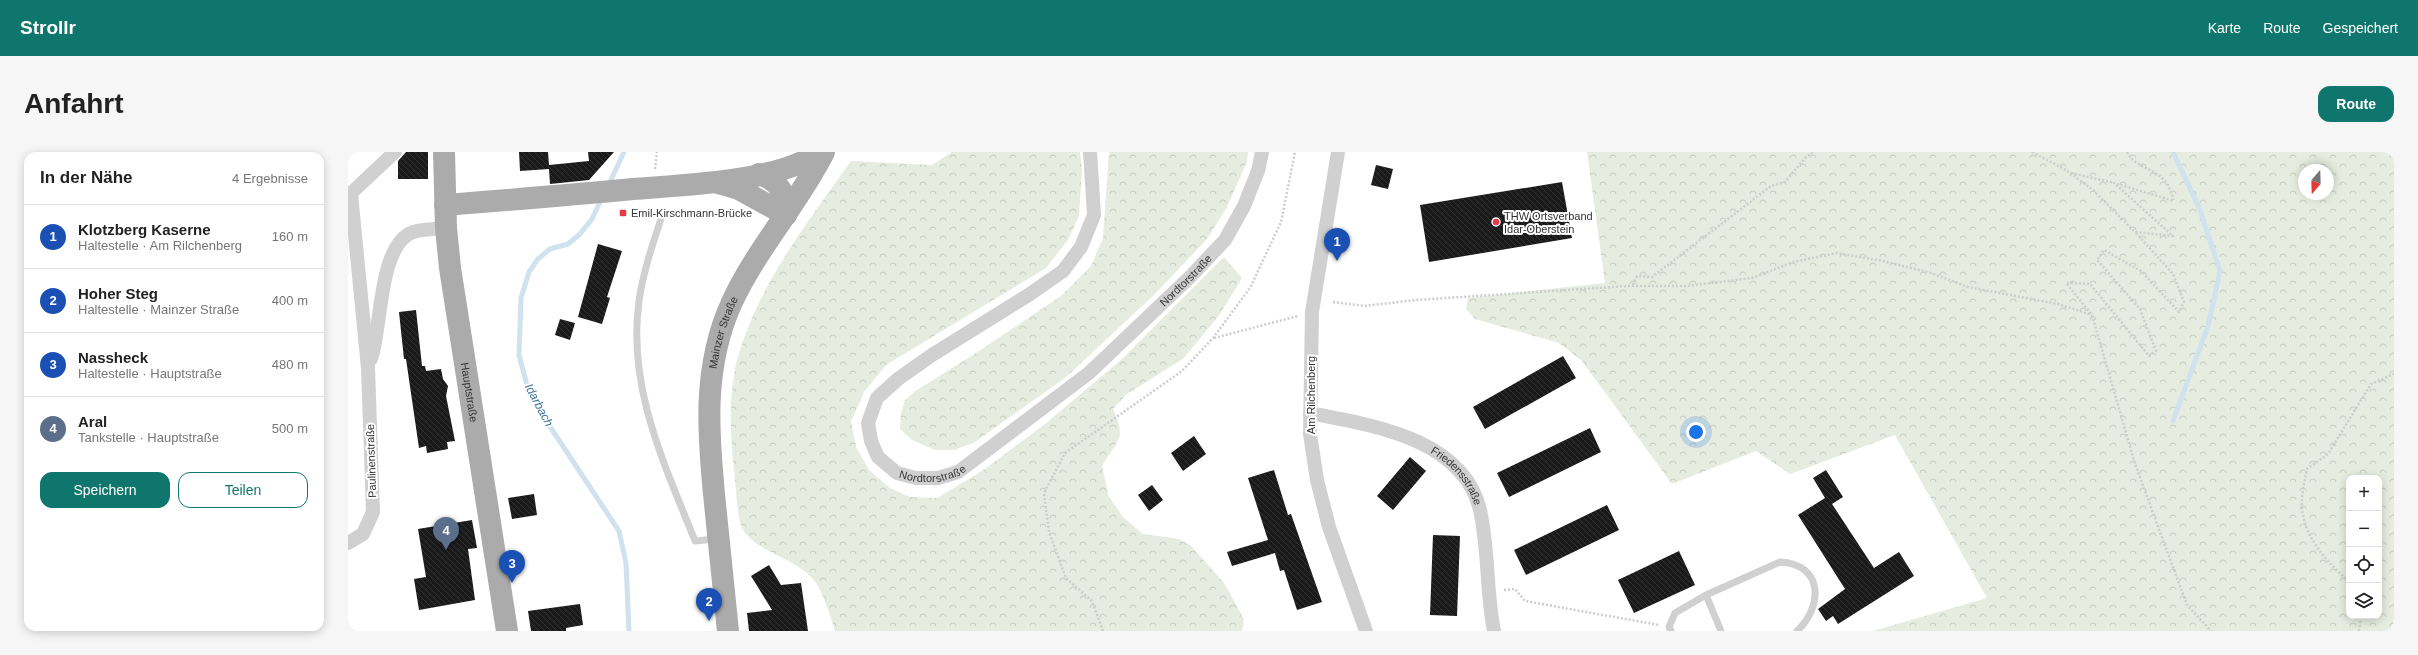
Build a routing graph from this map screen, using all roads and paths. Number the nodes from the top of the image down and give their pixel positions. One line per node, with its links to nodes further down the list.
1 (395, 152): 16 (street)
2 (444, 152): 17 (main road, Hauptstraße)
3 (819, 152): 13 (main road)
4 (824, 152): 18 (main road, Mainzer Straße)
5 (1090, 152): 6 (street, Nordtorstraße)
6 (1262, 152)
7 (1295, 152): 26 (path)
8 (1338, 152): 24 (street, Am Rilchenberg)
9 (1814, 152): 22 (path)
10 (2032, 152): 12 (path)
11 (2127, 152): 15 (path)
12 (2070, 173): 15 (path); 21 (path)
13 (759, 174): 14 (main road); 18 (main road)
14 (705, 182): 17 (main road); 18 (main road)
15 (2114, 184): 21 (path)
16 (350, 195): 27 (street, Paulinenstraße)
17 (445, 205): 20 (main road, Hauptstraße)
18 (786, 215): 30 (main road, Mainzer Straße)
19 (661, 219): 30 (lane)
20 (446, 228): 27 (street, Paulinenstraße); 37 (main road, Hauptstraße)
21 (2135, 232): 25 (path)
22 (1632, 286): 23 (path); 25 (path)
23 (1333, 302)
24 (1312, 312): 26 (path); 29 (street, Am Rilchenberg)
25 (2092, 315): 44 (path)
26 (1213, 338): 39 (path)
27 (368, 368): 31 (street, Paulinenstraße)
28 (2394, 374): 32 (path)
29 (1310, 413): 33 (street, Friedensstraße); 40 (street, Am Rilchenberg)
30 (718, 539): 38 (main road, Mainzer Straße)
31 (348, 543)
32 (2346, 578)
33 (1487, 590): 36 (path); 41 (street, Friedensstraße)
34 (1706, 595): 36 (lane); 42 (lane); 43 (lane)
35 (2361, 619): 45 (path)
36 (1670, 629)
37 (507, 631)
38 (728, 631)
39 (1103, 631)
40 (1366, 631)
41 (1494, 631)
42 (1721, 631)
43 (1797, 631)
44 (2211, 631)
45 (2360, 631)

